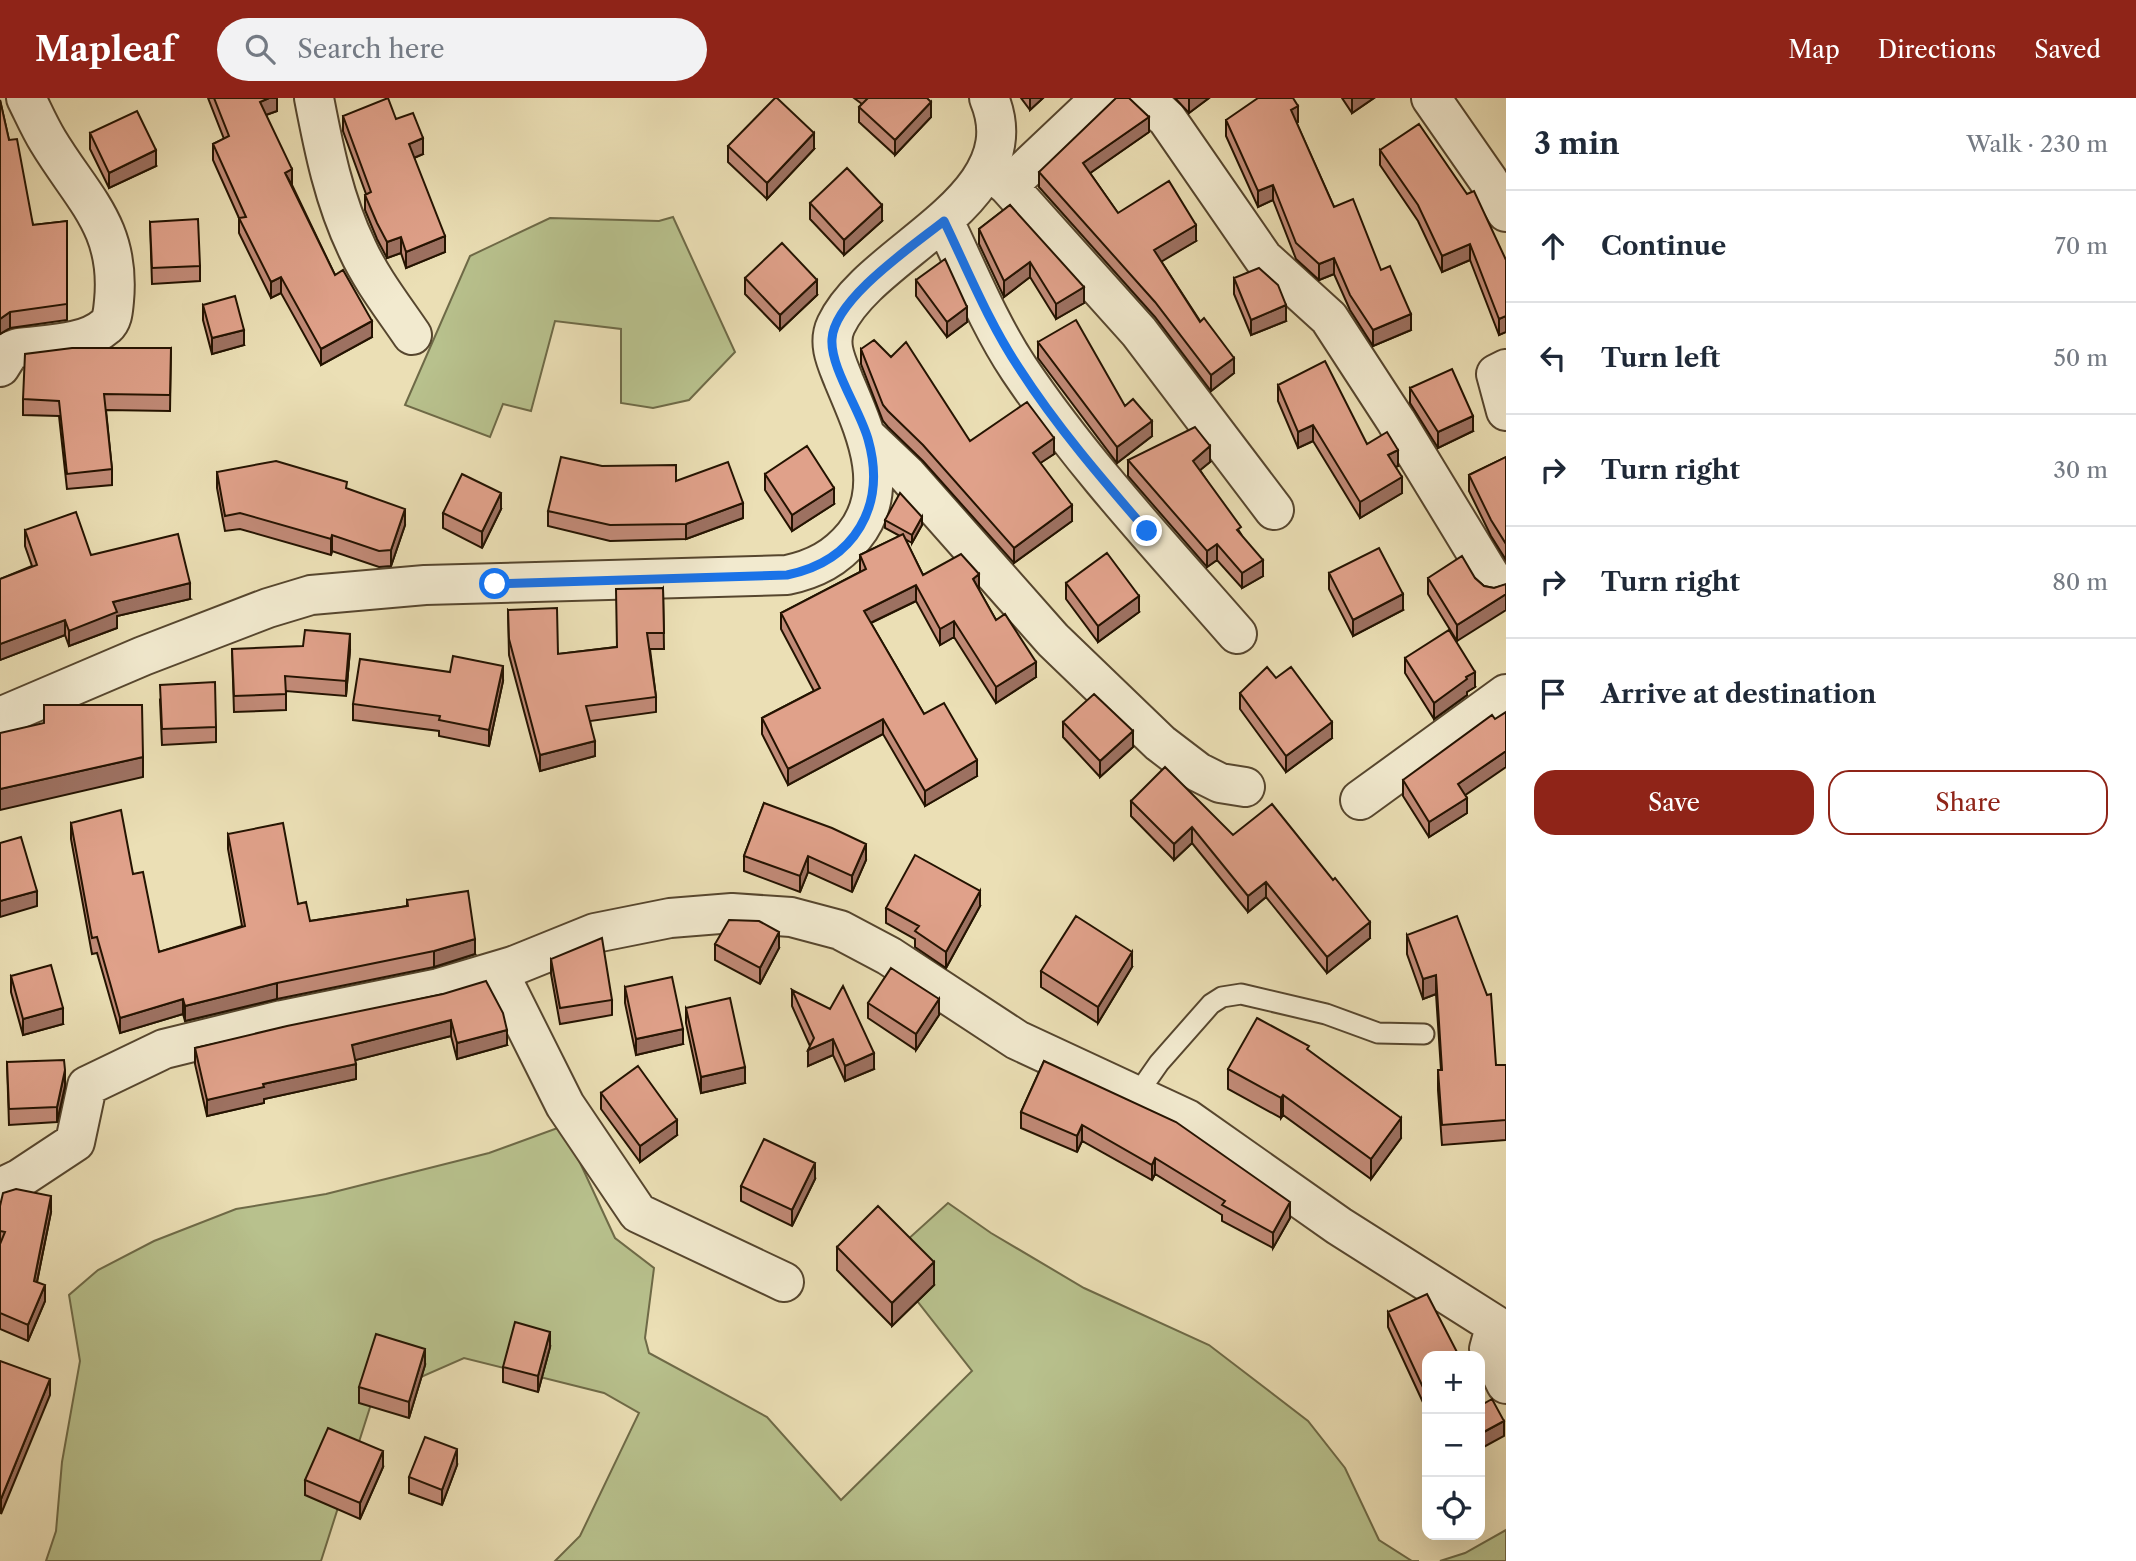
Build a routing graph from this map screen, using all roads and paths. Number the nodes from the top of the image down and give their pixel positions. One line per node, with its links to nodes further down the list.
1 (26, 98): 11 (street)
2 (314, 98): 10 (street)
3 (989, 98): 7 (street)
4 (1101, 98): 7 (street)
5 (1144, 98): 16 (street)
6 (1432, 98): 8 (street)
7 (998, 178): 9 (street); 15 (street)
8 (1506, 212)
9 (944, 221): 14 (street); 17 (street)
10 (412, 335)
11 (0, 367)
12 (1506, 369): 13 (street)
13 (1506, 411)
14 (868, 438): 19 (street); 20 (street)
15 (1273, 510)
16 (1494, 582)
17 (1237, 634)
18 (1506, 694): 21 (street)
19 (0, 717)
20 (1245, 787)
21 (1360, 800)
22 (498, 971): 24 (street); 25 (street); 26 (street)
23 (1424, 1034): 24 (lane)
24 (1136, 1096): 27 (street)
25 (0, 1188)
26 (784, 1282)
27 (1503, 1329): 28 (street)
28 (1506, 1384)

